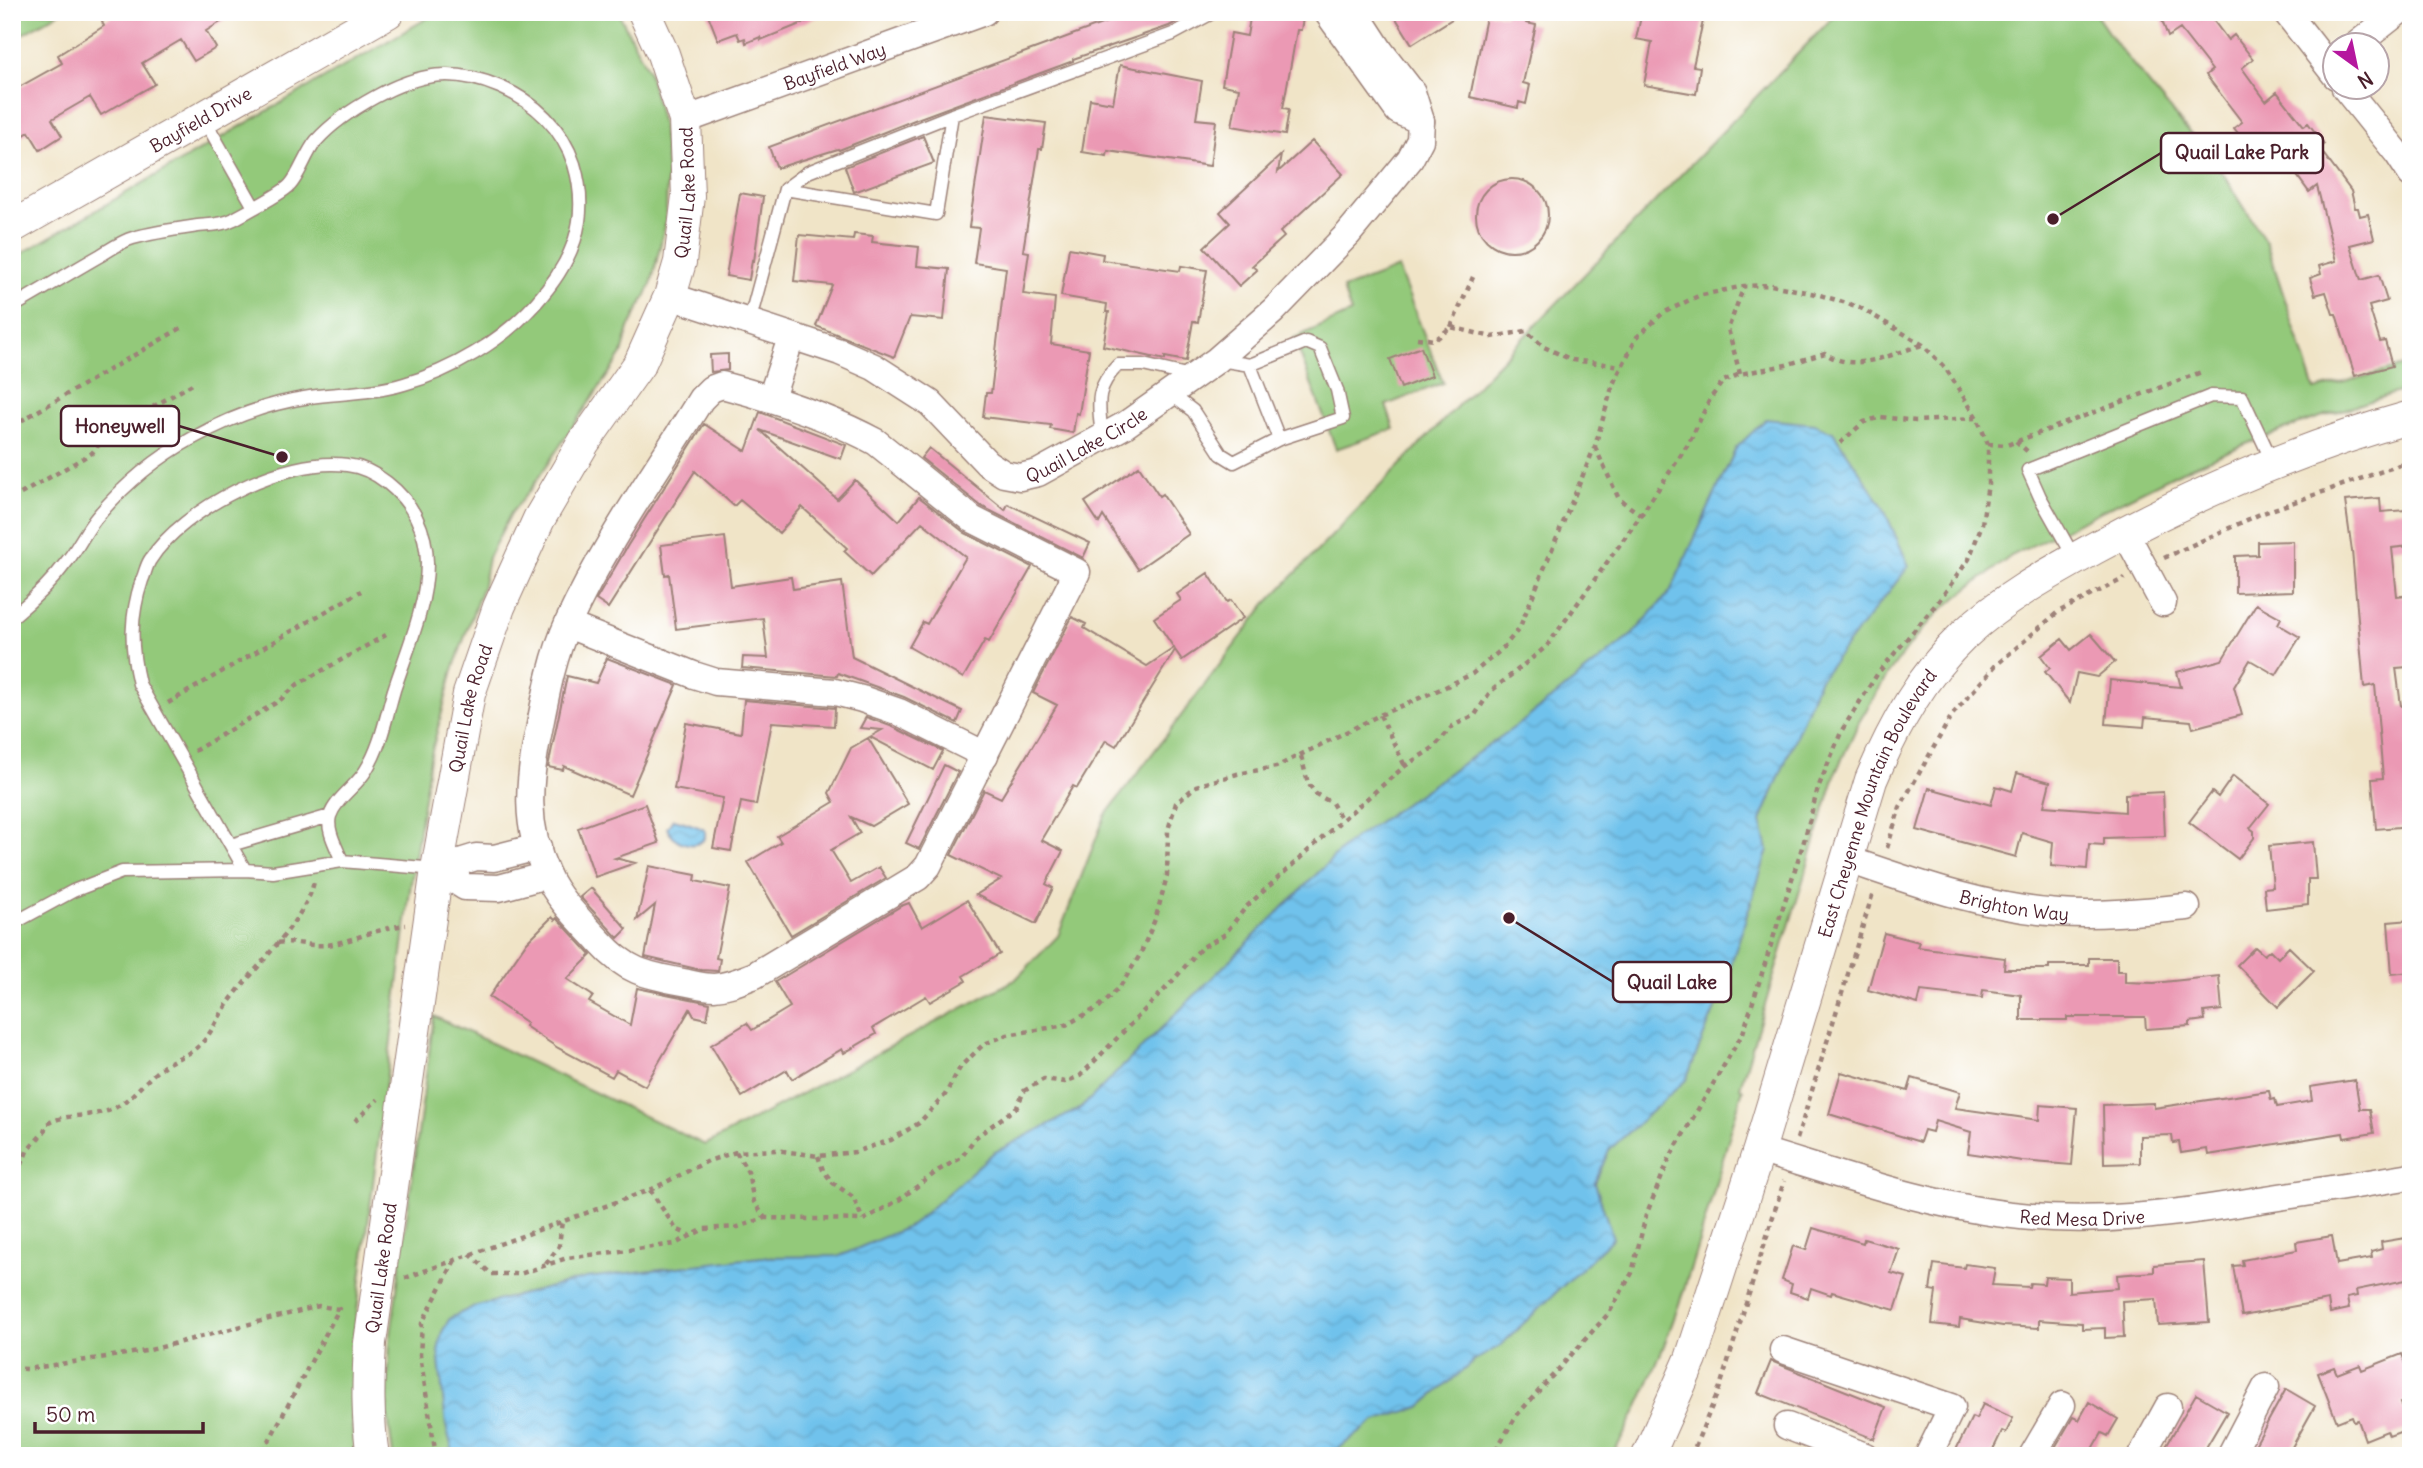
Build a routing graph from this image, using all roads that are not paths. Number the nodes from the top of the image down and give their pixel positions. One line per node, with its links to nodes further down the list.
1 (388, 12): 13 (street, Bayfield Drive)
2 (644, 12): 14 (street, Quail Lake Road)
3 (984, 12): 14 (street, Bayfield Way)
4 (1214, 12): 12 (lane)
5 (1327, 12): 15 (street)
6 (1355, 12): 15 (street)
7 (2286, 12): 10 (street)
8 (2398, 12): 9 (street)
9 (2372, 32)
10 (2322, 54)
11 (2356, 102): 16 (street)
12 (952, 115): 17 (lane); 17 (lane)
13 (203, 117): 18 (lane); 19 (street, Bayfield Drive)
14 (685, 120): 20 (street, Quail Lake Road)
15 (1429, 130): 24 (street, Quail Lake Circle)
16 (2411, 174)
17 (785, 189): 22 (lane)
18 (254, 206): 21 (lane); 36 (lane)
19 (12, 227)
20 (670, 296): 22 (street, Quail Lake Circle); 44 (street, Quail Lake Road)
21 (12, 307)
22 (749, 323): 23 (street, Quail Lake Circle)
23 (790, 338): 28 (street); 30 (street, Quail Lake Circle)
24 (1217, 360): 25 (lane); 26 (street, Quail Lake Circle)
25 (1250, 365): 31 (lane); 31 (lane)
26 (1194, 377): 27 (street, Quail Lake Circle); 30 (lane)
27 (1171, 394): 30 (street, Quail Lake Circle); 31 (lane)
28 (771, 398): 37 (street); 38 (street)
29 (2411, 417): 32 (street, East Cheyenne Mountain Boulevard)
30 (1102, 438)
31 (1279, 439)
32 (2273, 463): 33 (street, East Cheyenne Mountain Boulevard); 34 (lane)
33 (2125, 532): 34 (street, East Cheyenne Mountain Boulevard); 35 (street)
34 (2075, 559): 42 (street, East Cheyenne Mountain Boulevard)
35 (2163, 603)
36 (12, 617)
37 (568, 625): 38 (street); 41 (street)
38 (985, 755): 46 (street)
39 (330, 816): 40 (lane); 40 (lane); 43 (lane)
40 (231, 845): 45 (lane)
41 (538, 847): 44 (street); 46 (street)
42 (1846, 859): 47 (street, Brighton Way); 49 (street, East Cheyenne Mountain Boulevard)
43 (342, 861): 44 (lane); 45 (lane)
44 (437, 869): 46 (street); 57 (street, Quail Lake Road)
45 (245, 870): 48 (lane)
46 (547, 875)
47 (2187, 906)
48 (12, 924)
49 (1759, 1150): 50 (street, Red Mesa Drive); 56 (street, East Cheyenne Mountain Boulevard)
50 (2411, 1176)
51 (1783, 1350): 59 (street)
52 (2266, 1387): 62 (street)
53 (2062, 1405): 60 (street)
54 (2168, 1408): 61 (street)
55 (1787, 1426): 58 (street)
56 (1657, 1453)
57 (373, 1456)
58 (1865, 1456)
59 (1928, 1456)
60 (2032, 1456)
61 (2141, 1456)
62 (2230, 1456)

